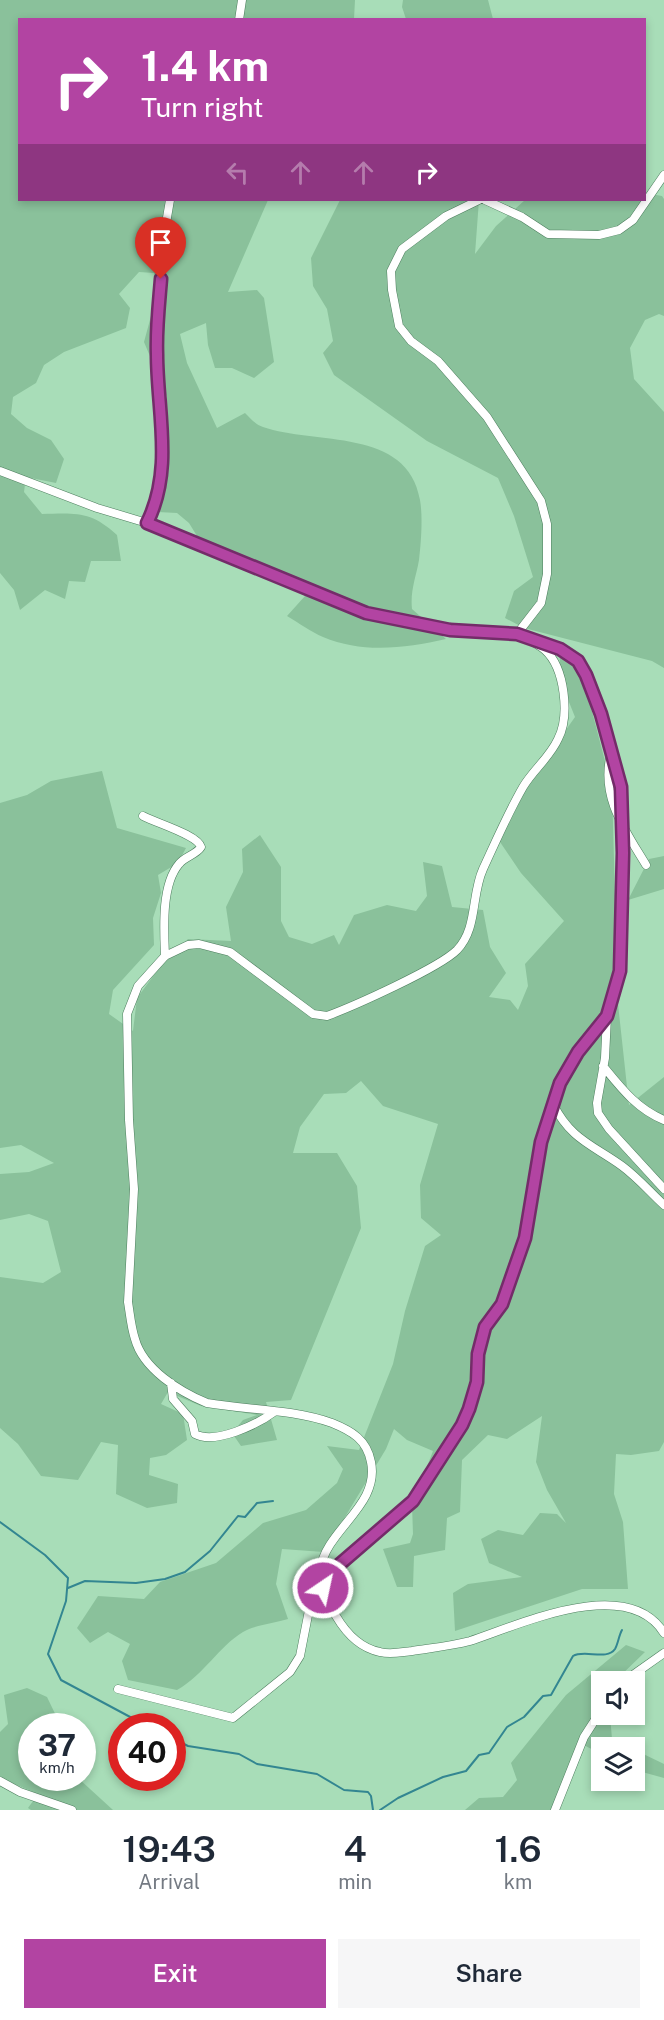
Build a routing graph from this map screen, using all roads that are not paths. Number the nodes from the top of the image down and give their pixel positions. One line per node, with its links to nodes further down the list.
1 (242, 0): 2 (street)
2 (239, 18)
3 (664, 175): 6 (street)
4 (170, 201): 8 (street)
5 (477, 201): 9 (street)
6 (486, 201)
7 (0, 471): 8 (street)
8 (147, 523): 9 (street)
9 (517, 634): 10 (street); 14 (street)
10 (612, 753): 12 (street); 12 (street)
11 (143, 816): 14 (street)
12 (621, 820): 13 (street); 15 (street)
13 (646, 866)
14 (165, 956): 21 (street)
15 (607, 1016): 16 (street); 17 (street)
16 (603, 1066): 18 (street); 19 (street)
17 (553, 1104): 20 (street); 23 (street)
18 (664, 1120)
19 (664, 1189)
20 (664, 1205)
21 (171, 1383): 22 (street); 22 (street)
22 (274, 1412): 23 (street)
23 (322, 1581): 24 (street); 27 (street)
24 (664, 1633)
25 (664, 1653): 26 (street)
26 (639, 1671)
27 (118, 1689)
28 (592, 1725): 31 (street)
29 (0, 1781): 30 (street)
30 (72, 1810)
31 (555, 1810)

